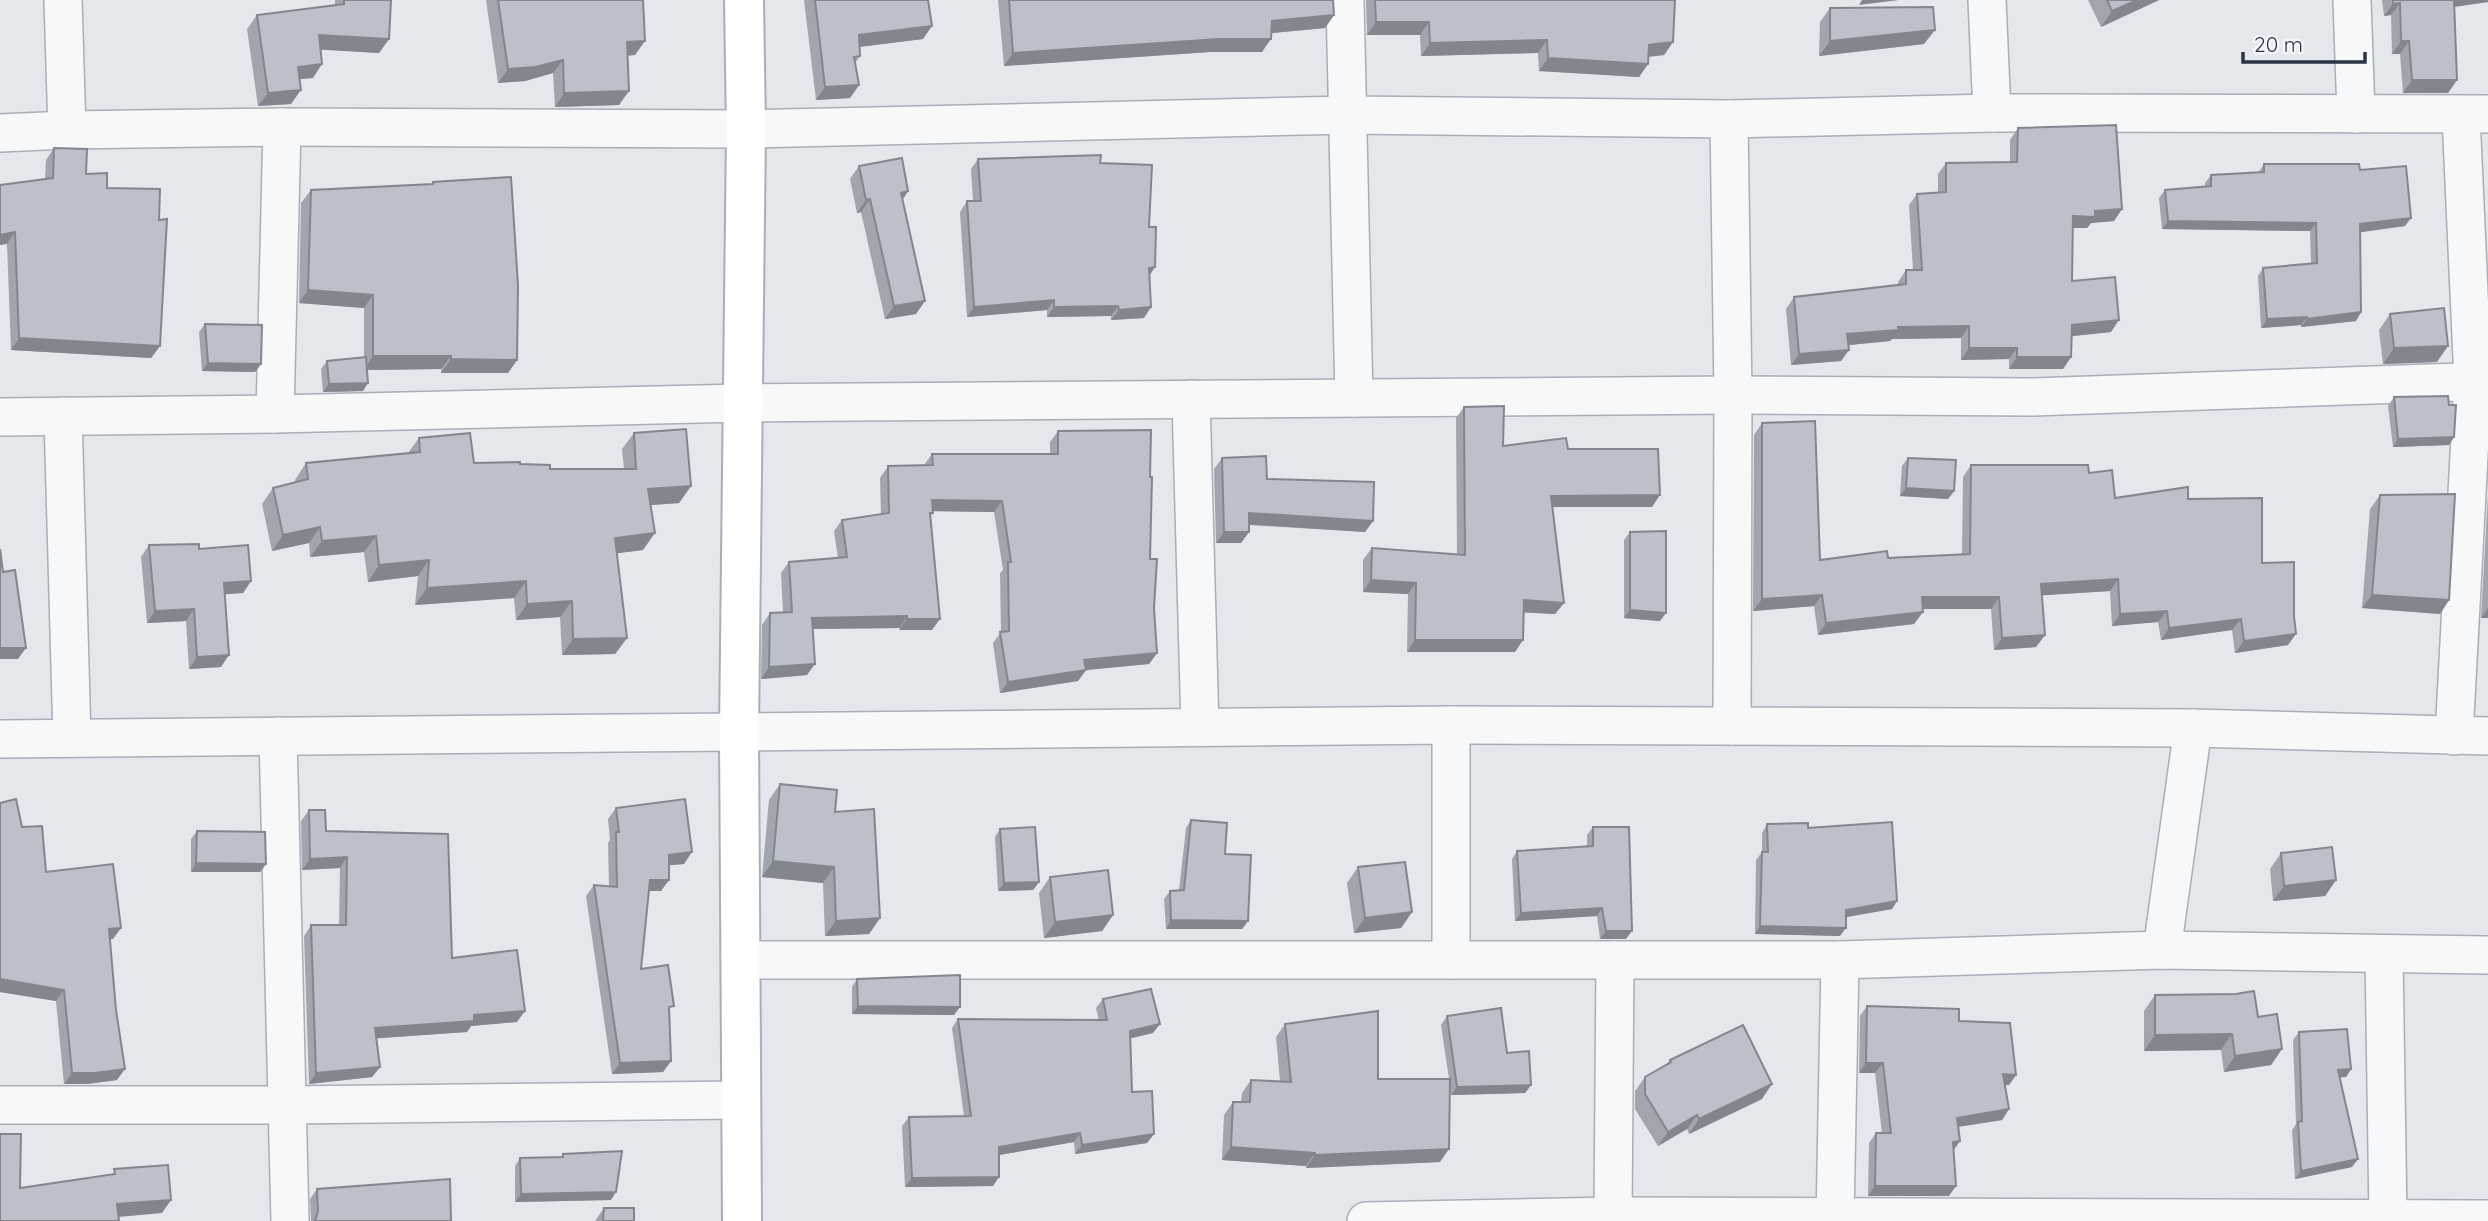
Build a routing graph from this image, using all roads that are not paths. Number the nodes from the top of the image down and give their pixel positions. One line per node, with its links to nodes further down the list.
1 (63, 0): 13 (street)
2 (744, 0): 12 (street)
3 (1345, 0): 8 (street)
4 (1987, 0): 6 (street)
5 (2352, 0): 7 (street)
6 (1992, 113): 7 (street); 10 (street)
7 (2356, 114): 9 (street)
8 (1347, 115): 10 (street); 12 (street); 17 (street)
9 (2475, 115): 15 (street)
10 (1729, 119): 16 (street)
11 (282, 127): 12 (street); 13 (street); 20 (street)
12 (746, 129): 19 (street)
13 (67, 130): 14 (street)
14 (0, 133)
15 (2480, 381): 16 (street); 29 (street)
16 (1732, 395): 17 (street); 24 (street)
17 (1354, 398): 18 (street)
18 (1191, 399): 19 (street); 25 (street)
19 (741, 403): 20 (street); 27 (street)
20 (275, 414): 21 (street)
21 (63, 416): 22 (street); 30 (street)
22 (0, 417)
23 (1451, 725): 24 (street); 25 (street); 36 (street)
24 (1732, 726): 26 (street)
25 (1200, 727): 27 (street)
26 (2193, 727): 29 (street); 32 (street)
27 (738, 731): 28 (street); 35 (street)
28 (278, 736): 30 (street); 41 (street)
29 (2471, 736)
30 (72, 738): 31 (street)
31 (0, 739)
32 (2162, 950): 33 (street); 38 (street)
33 (2384, 954): 34 (street); 44 (street)
34 (2488, 955)
35 (742, 960): 36 (street); 39 (street)
36 (1451, 960): 37 (street)
37 (1615, 960): 38 (street); 42 (street)
38 (1840, 960): 43 (street)
39 (740, 1100): 41 (street); 49 (street)
40 (0, 1105): 41 (street)
41 (289, 1105): 48 (street)
42 (1614, 1216): 43 (street); 46 (street)
43 (1835, 1219): 47 (street)
44 (2388, 1219): 45 (street); 47 (street)
45 (2488, 1219)
46 (1447, 1220): 50 (street)
47 (2118, 1220)
48 (290, 1221)
49 (742, 1221)
50 (1366, 1221)

